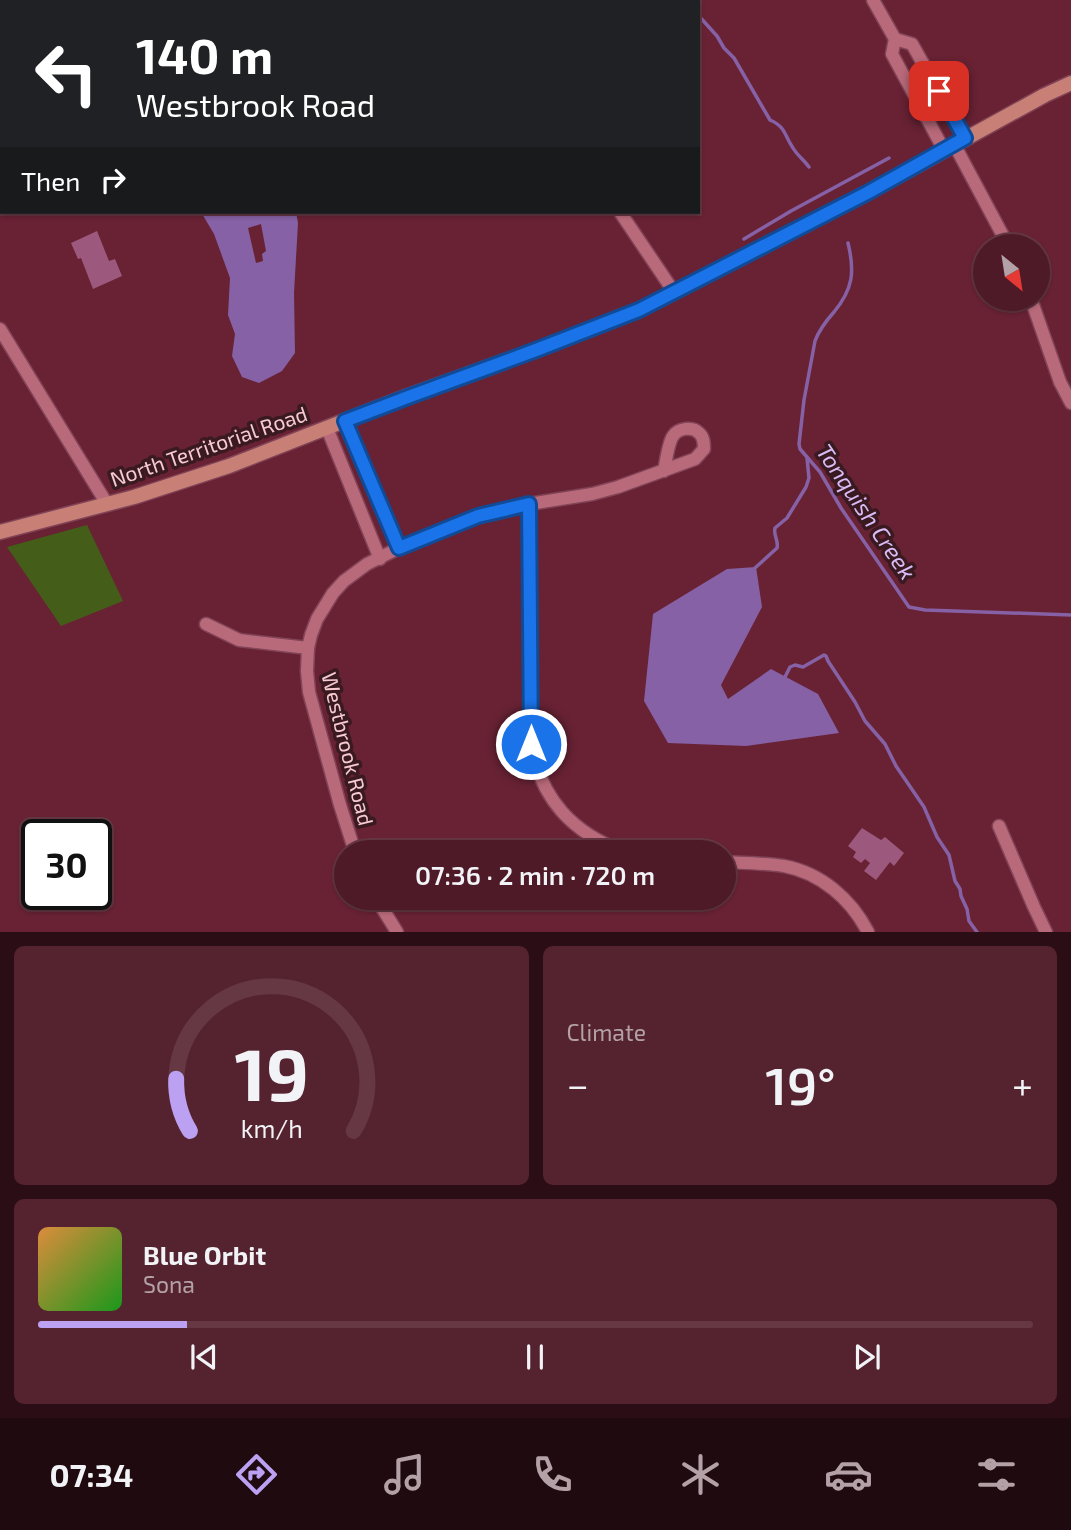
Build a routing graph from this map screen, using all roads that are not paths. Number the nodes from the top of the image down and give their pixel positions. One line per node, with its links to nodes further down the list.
1 (873, 0): 2 (street)
2 (895, 39): 4 (street); 4 (street)
3 (1071, 83): 4 (main road, North Territorial Road)
4 (954, 144): 6 (street); 7 (main road, North Territorial Road)
5 (621, 214): 7 (street)
6 (1002, 234)
7 (674, 292): 11 (main road, North Territorial Road)
8 (1035, 312): 10 (street)
9 (0, 329): 14 (street)
10 (1071, 403)
11 (345, 421): 12 (main road, North Territorial Road); 17 (street)
12 (327, 428): 14 (main road, North Territorial Road); 18 (street)
13 (664, 471): 15 (street, Westbrook Road)
14 (107, 504): 16 (main road, North Territorial Road)
15 (529, 504): 17 (street, Westbrook Road); 23 (street)
16 (0, 532)
17 (399, 548): 18 (street, Westbrook Road)
18 (380, 559): 20 (street, Westbrook Road)
19 (206, 624): 20 (street)
20 (308, 648): 22 (street, Westbrook Road)
21 (999, 826): 28 (street)
22 (351, 840)
23 (596, 840)
24 (736, 863): 27 (street)
25 (383, 910): 26 (street)
26 (397, 932)
27 (868, 932)
28 (1046, 932)

